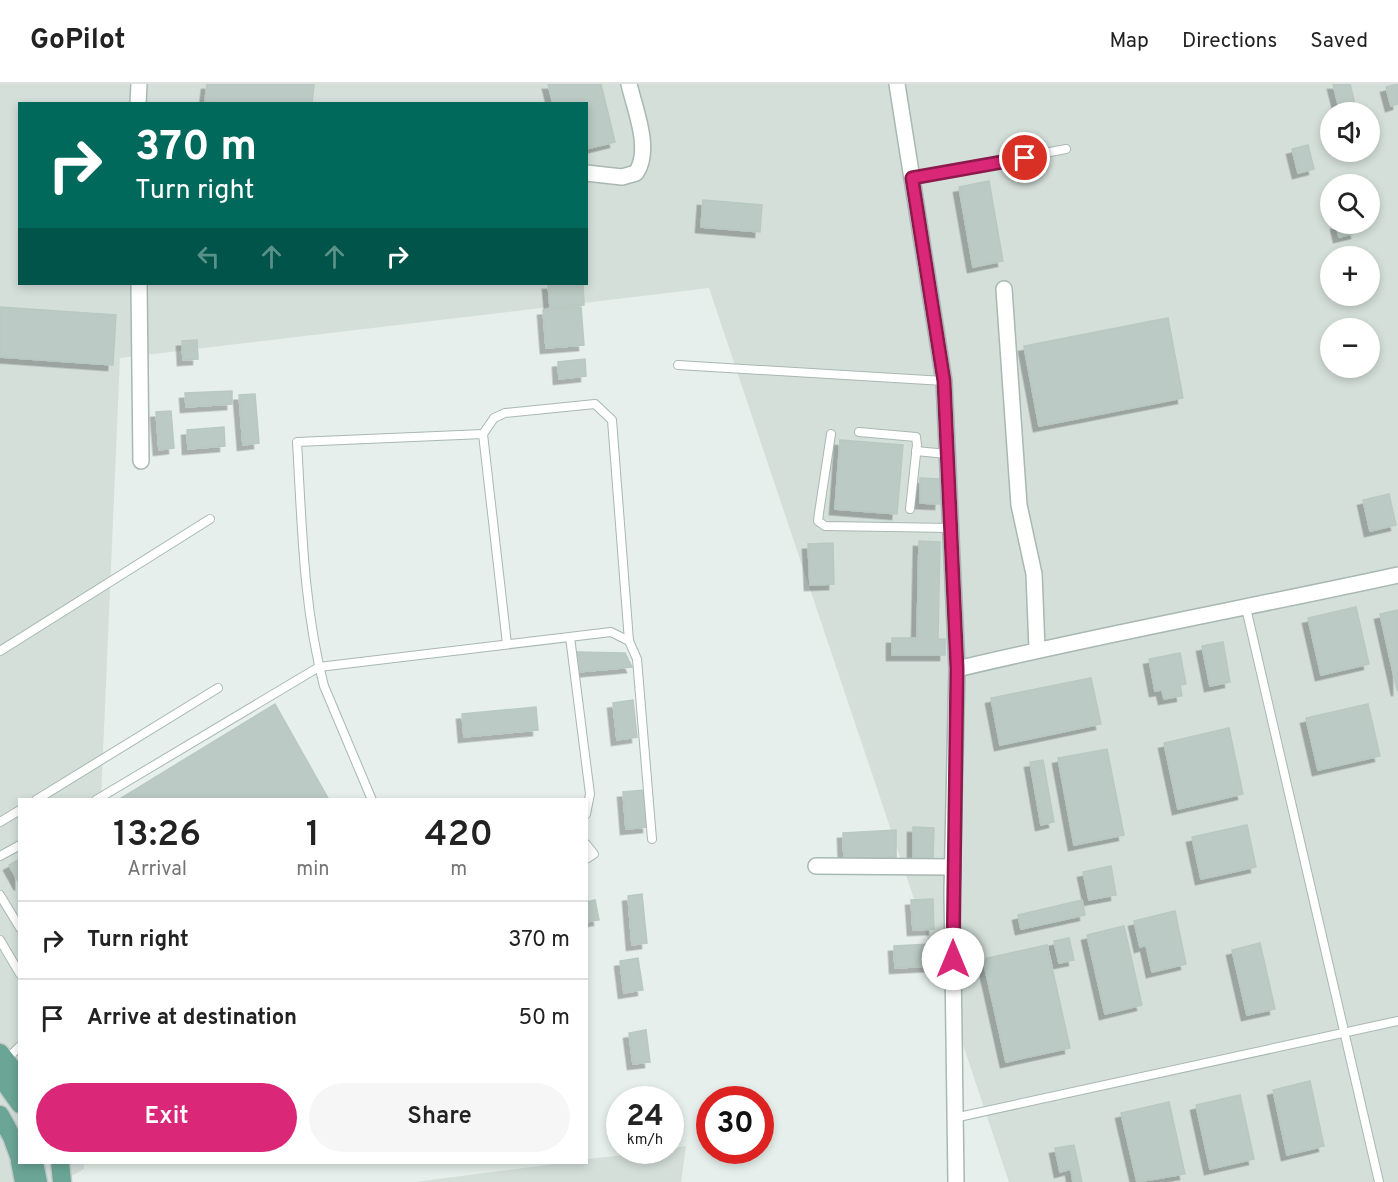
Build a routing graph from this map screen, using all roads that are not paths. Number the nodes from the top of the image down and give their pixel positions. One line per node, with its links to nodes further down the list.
1 (139, 84): 4 (street)
2 (629, 84): 6 (street)
3 (897, 84): 7 (street)
4 (138, 102)
5 (1066, 149): 7 (lane)
6 (588, 172)
7 (912, 178): 11 (street)
8 (139, 285): 17 (street)
9 (1004, 289): 26 (street)
10 (678, 364): 11 (lane)
11 (944, 381): 16 (street)
12 (859, 432): 15 (lane)
13 (483, 434): 24 (lane); 25 (lane); 28 (lane)
14 (831, 434): 20 (lane)
15 (916, 451): 16 (lane); 18 (lane)
16 (947, 454): 20 (street)
17 (141, 461)
18 (910, 509)
19 (210, 519): 27 (lane)
20 (951, 528): 29 (street)
21 (1398, 575): 22 (street)
22 (1246, 608): 26 (street); 49 (lane)
23 (570, 637): 24 (lane); 25 (lane); 34 (lane)
24 (629, 641): 37 (lane)
25 (507, 644): 28 (lane)
26 (1037, 649): 29 (street)
27 (0, 651)
28 (319, 667): 32 (lane); 33 (lane)
29 (957, 669): 43 (street)
30 (218, 688): 31 (lane)
31 (39, 798)
32 (99, 798)
33 (371, 798)
34 (588, 804)
35 (18, 811): 36 (lane)
36 (0, 822)
37 (652, 839)
38 (18, 846): 40 (lane)
39 (588, 846): 41 (lane)
40 (0, 856)
41 (588, 858)
42 (816, 866): 43 (street)
43 (953, 867): 56 (street)
44 (0, 895): 45 (lane)
45 (18, 925)
46 (0, 940): 47 (lane)
47 (18, 971)
48 (1398, 1021): 49 (lane)
49 (1346, 1033): 56 (lane); 68 (lane)
50 (18, 1048): 51 (lane)
51 (2, 1063): 52 (main road); 53 (main road)
52 (18, 1076)
53 (18, 1099)
54 (0, 1104): 57 (main road)
55 (0, 1115): 58 (main road)
56 (954, 1118): 67 (street)
57 (18, 1123)
58 (18, 1155)
59 (21, 1164): 63 (main road)
60 (34, 1164): 64 (main road)
61 (46, 1164): 65 (main road)
62 (60, 1164): 66 (main road)
63 (24, 1182)
64 (38, 1182)
65 (48, 1182)
66 (62, 1182)
67 (956, 1182)
68 (1379, 1182)

